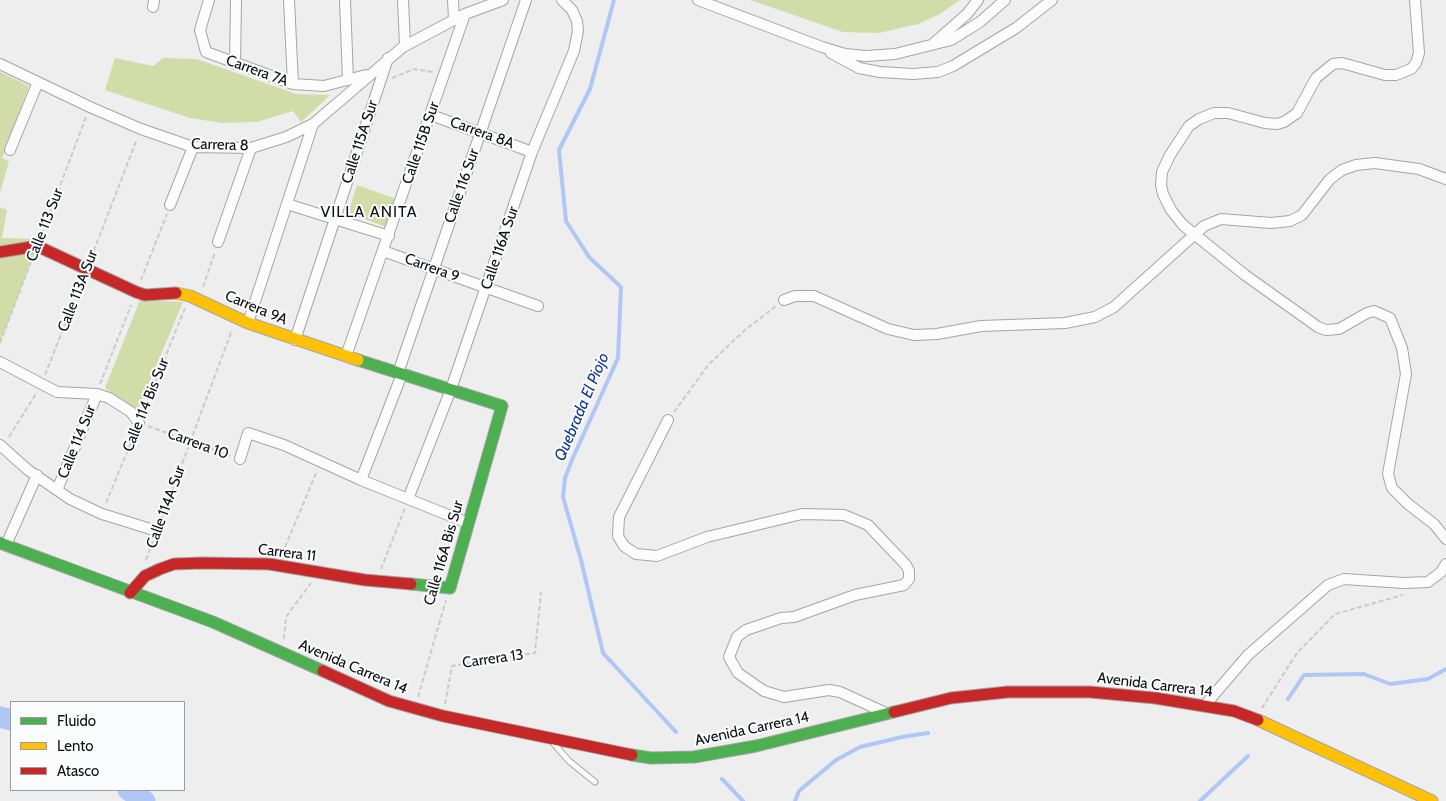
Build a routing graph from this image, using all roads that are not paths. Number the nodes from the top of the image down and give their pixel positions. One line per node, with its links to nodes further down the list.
1 (209, 0): 22 (street, Carrera 7A)
2 (236, 0): 22 (street)
3 (289, 0): 26 (street)
4 (345, 0): 24 (street)
5 (403, 0): 17 (street)
6 (453, 0): 16 (street)
7 (503, 0): 15 (street, Carrera 8)
8 (526, 0): 29 (street, Calle 116 Sur)
9 (562, 0): 33 (street, Calle 116A Sur)
10 (698, 0): 19 (street)
11 (978, 0): 18 (street)
12 (1005, 0): 18 (street)
13 (1052, 0): 19 (street)
14 (1415, 0): 38 (street)
15 (465, 14): 16 (street, Carrera 8); 27 (street, Calle 115B Sur)
16 (454, 19): 17 (street, Carrera 8)
17 (405, 46): 20 (street, Carrera 8)
18 (930, 47): 19 (street)
19 (822, 48)
20 (388, 58): 23 (street, Carrera 8); 37 (street, Calle 115A Sur)
21 (0, 64): 25 (street, Carrera 8)
22 (235, 64): 26 (street, Carrera 7A)
23 (368, 75): 24 (street, Carrera 7A); 28 (street, Carrera 8)
24 (348, 80): 26 (street, Carrera 7A)
25 (38, 82): 30 (street, Carrera 8); 32 (street)
26 (293, 84)
27 (431, 115): 29 (street, Carrera 8A); 39 (street, Calle 115B Sur)
28 (313, 124): 31 (street, Carrera 8); 35 (street)
29 (481, 132): 33 (street, Carrera 8A); 43 (street, Calle 116 Sur)
30 (193, 147): 31 (street, Carrera 8); 36 (street)
31 (251, 148): 40 (street)
32 (10, 150)
33 (532, 152): 44 (street, Calle 116A Sur)
34 (1446, 179): 38 (street)
35 (287, 204): 37 (street); 47 (street)
36 (170, 205)
37 (335, 219): 39 (street); 48 (street, Calle 115A Sur)
38 (1194, 234): 45 (street); 65 (street)
39 (389, 236): 41 (street, Calle 115B Sur)
40 (218, 242)
41 (383, 251): 43 (street, Carrera 9); 49 (street, Calle 115B Sur)
42 (0, 252): 47 (main road, Carrera 9A)
43 (434, 269): 44 (street, Carrera 9); 51 (street, Calle 116 Sur)
44 (486, 288): 46 (street, Carrera 9); 52 (street, Calle 116A Sur)
45 (784, 300)
46 (538, 306)
47 (248, 323): 48 (main road, Carrera 9A)
48 (295, 340): 49 (main road, Carrera 9A)
49 (346, 356): 51 (main road, Carrera 9A)
50 (0, 362): 53 (street)
51 (400, 373): 52 (main road, Carrera 9A); 60 (street, Calle 116 Sur)
52 (451, 389): 54 (main road, Carrera 9A); 62 (street, Calle 116A Sur)
53 (96, 394): 56 (street); 61 (street, Calle 114 Sur)
54 (502, 406): 63 (main road, Calle 116A Bis Sur)
55 (668, 420): 71 (street)
56 (139, 423)
57 (1, 446): 59 (street)
58 (240, 459): 60 (street, Carrera 10)
59 (37, 475): 61 (street); 66 (street, Calle 114 Sur)
60 (361, 480): 62 (street, Carrera 10)
61 (57, 490): 64 (street)
62 (408, 499): 63 (street, Carrera 10)
63 (468, 522): 68 (main road, Calle 116A Bis Sur)
64 (157, 531)
65 (1446, 539)
66 (3, 544): 69 (main road, Avenida Carrera 14)
67 (1446, 564): 70 (street)
68 (450, 588): 69 (main road, Carrera 11)
69 (130, 593): 72 (main road, Avenida Carrera 14)
70 (1204, 705): 71 (main road, Avenida Carrera 14); 74 (main road, Avenida Carrera 14)
71 (886, 713): 72 (main road, Avenida Carrera 14)
72 (550, 739): 73 (lane)
73 (595, 782)
74 (1432, 801)

